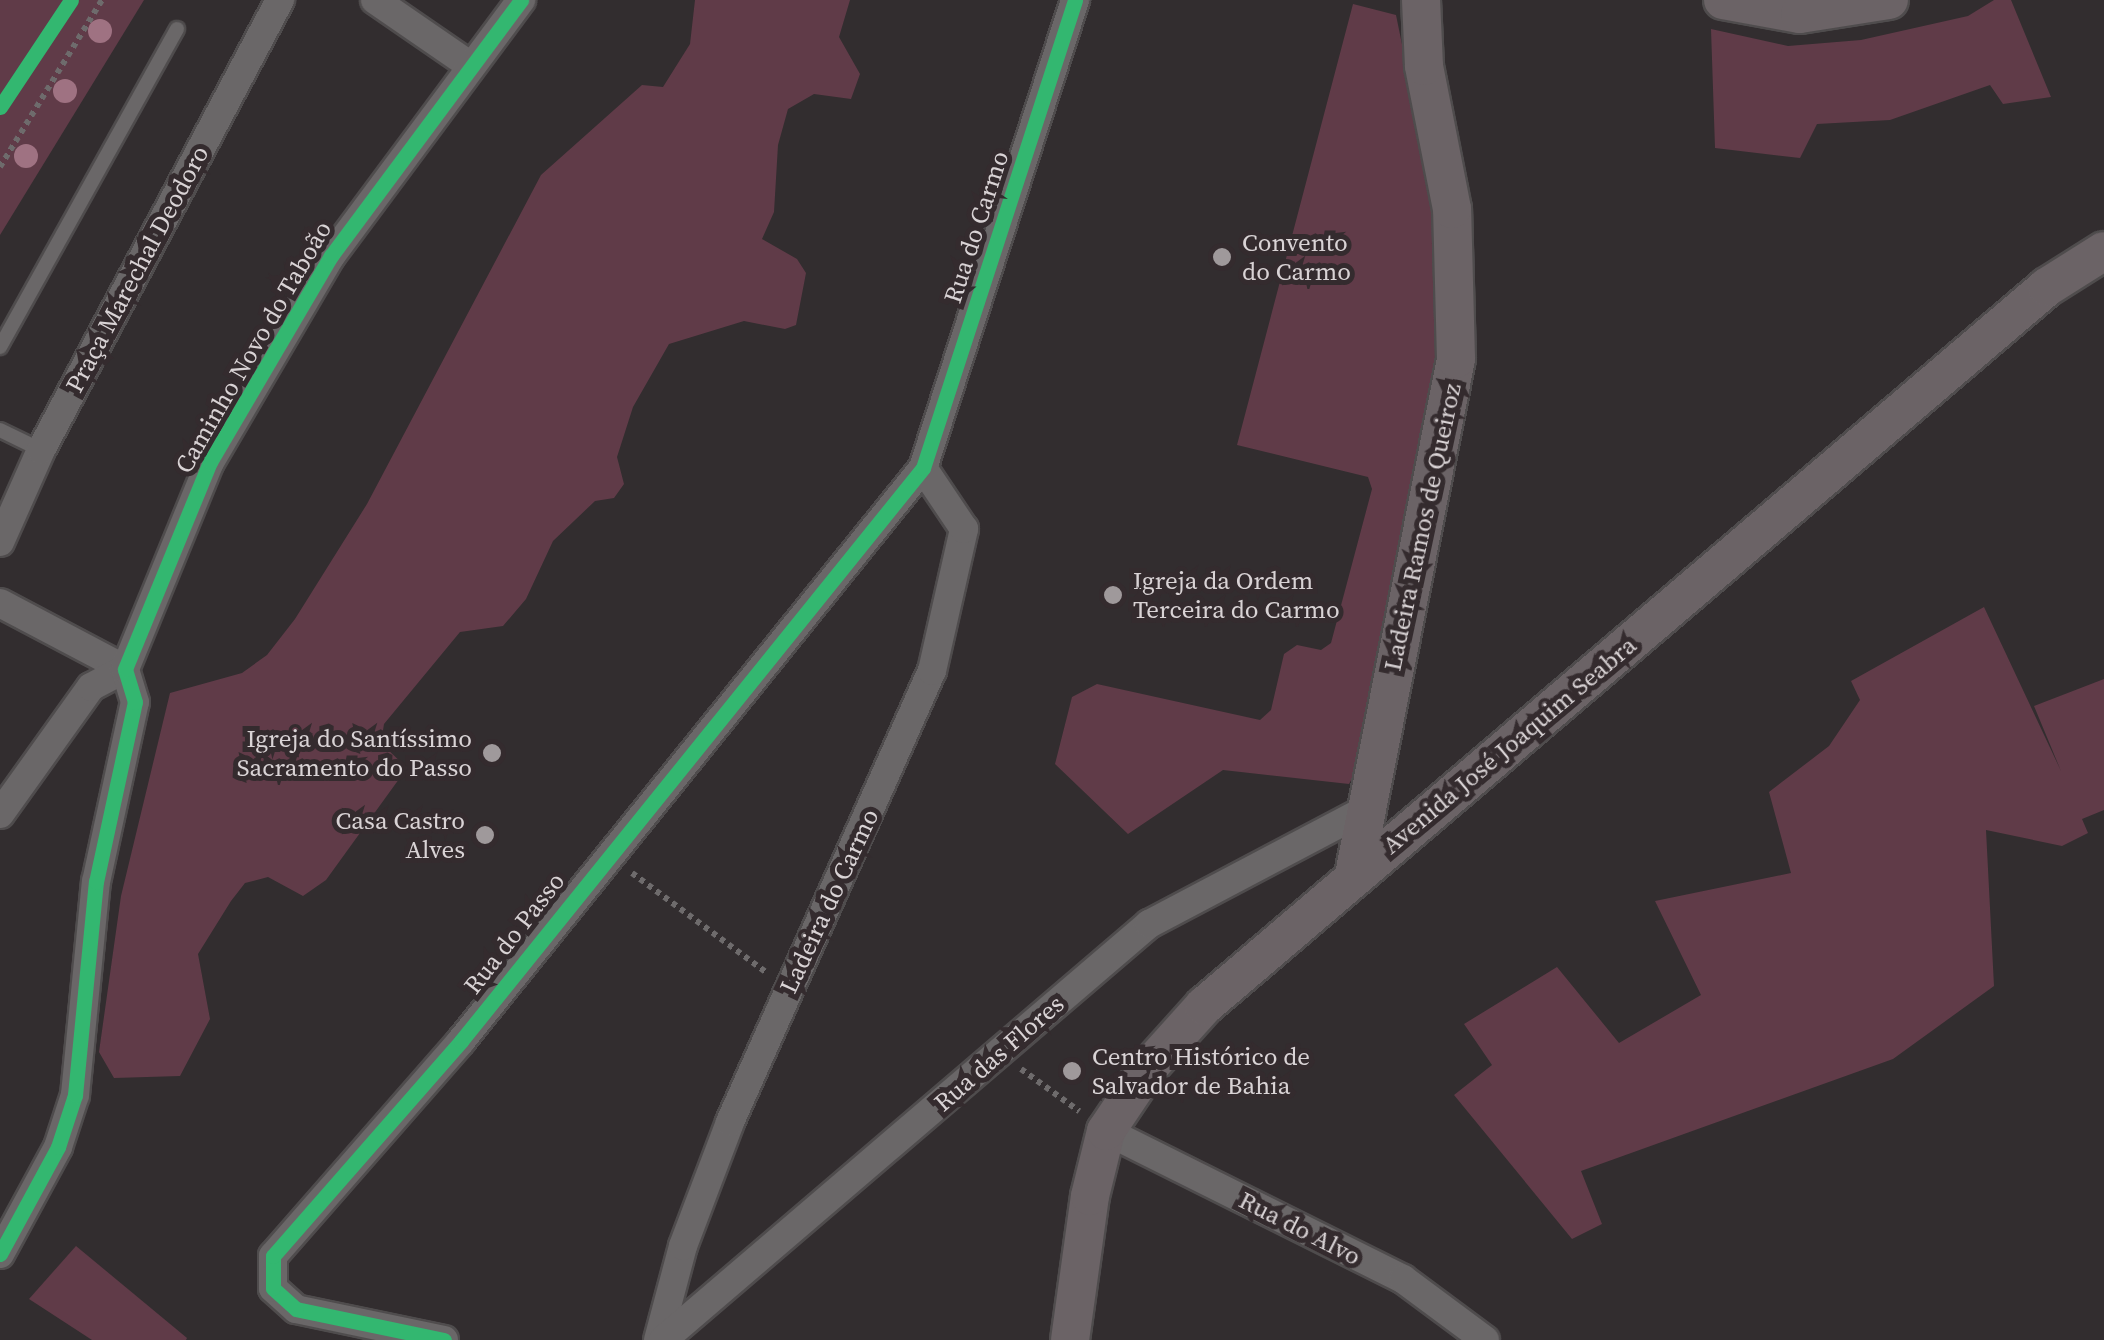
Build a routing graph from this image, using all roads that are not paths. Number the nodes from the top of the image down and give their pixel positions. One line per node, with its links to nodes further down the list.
1 (280, 0): 13 (street, Praça Marechal Deodoro)
2 (376, 0): 9 (street)
3 (522, 0): 9 (street, Caminho Novo do Taboão)
4 (1076, 0): 14 (street, Rua do Carmo)
5 (1421, 0): 18 (main road, Ladeira Ramos de Queiroz)
6 (1723, 0): 7 (main road)
7 (1889, 0)
8 (177, 29): 11 (lane)
9 (468, 64): 17 (street, Caminho Novo do Taboão)
10 (2104, 251): 20 (main road, Avenida José Joaquim Seabra)
11 (0, 348)
12 (0, 430): 13 (lane)
13 (41, 450): 15 (street, Praça Marechal Deodoro)
14 (923, 468): 23 (street, Rua do Passo); 24 (street, Ladeira do Carmo)
15 (0, 542)
16 (0, 603): 17 (street)
17 (125, 669): 19 (street); 22 (street)
18 (1366, 810): 20 (main road, Ladeira Ramos de Queiroz); 24 (street, Rua das Flores)
19 (0, 814)
20 (1354, 875): 21 (main road, Avenida José Joaquim Seabra)
21 (1106, 1131): 25 (main road, Avenida José Joaquim Seabra); 26 (street, Rua do Alvo)
22 (0, 1254)
23 (444, 1340)
24 (661, 1340)
25 (1070, 1340)
26 (1484, 1340)

